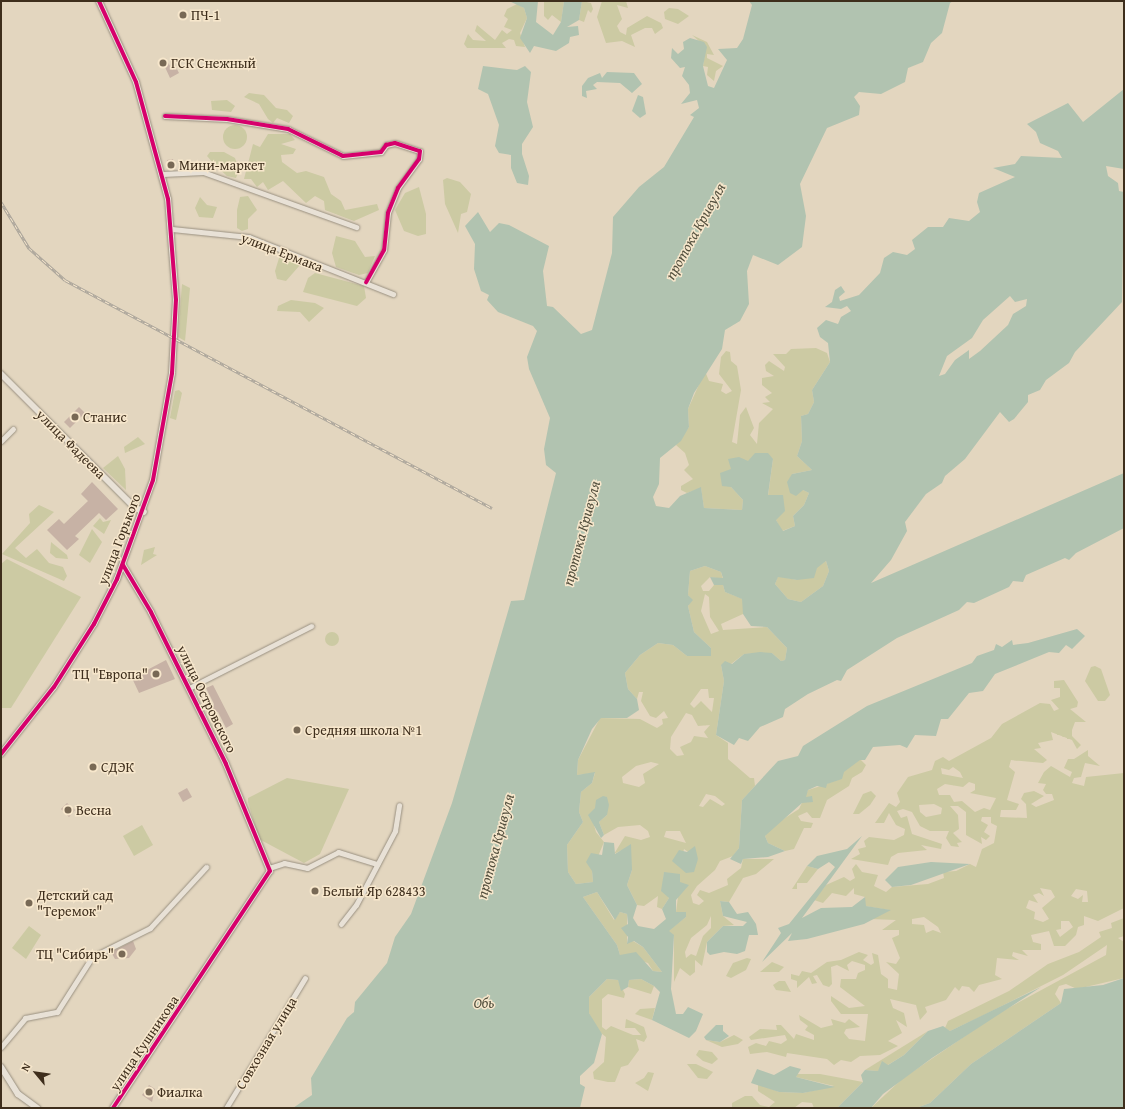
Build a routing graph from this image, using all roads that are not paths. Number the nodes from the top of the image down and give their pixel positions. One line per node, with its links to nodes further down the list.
1 (99, 1): 3 (street, улица Горького)
2 (165, 116): 6 (street)
3 (163, 174): 4 (street); 5 (street, улица Горького)
4 (356, 227)
5 (172, 229): 6 (street, улица Ермака); 11 (street, улица Горького)
6 (366, 282): 7 (street, улица Ермака)
7 (393, 294)
8 (1, 374): 11 (street, улица Фадеева)
9 (13, 429): 10 (street)
10 (1, 441)
11 (144, 512): 12 (street, улица Горького)
12 (123, 565): 14 (street, улица Островского); 15 (street, улица Горького)
13 (311, 626): 14 (street)
14 (189, 688): 19 (street, улица Островского)
15 (1, 754)
16 (400, 805): 17 (street)
17 (377, 864): 19 (street); 20 (street)
18 (206, 867): 22 (street)
19 (269, 868): 25 (street, улица Кушникова)
20 (341, 924)
21 (306, 978): 26 (street, Совхозная улица)
22 (1, 1047)
23 (1, 1067): 24 (street)
24 (37, 1108)
25 (113, 1108)
26 (226, 1108)

